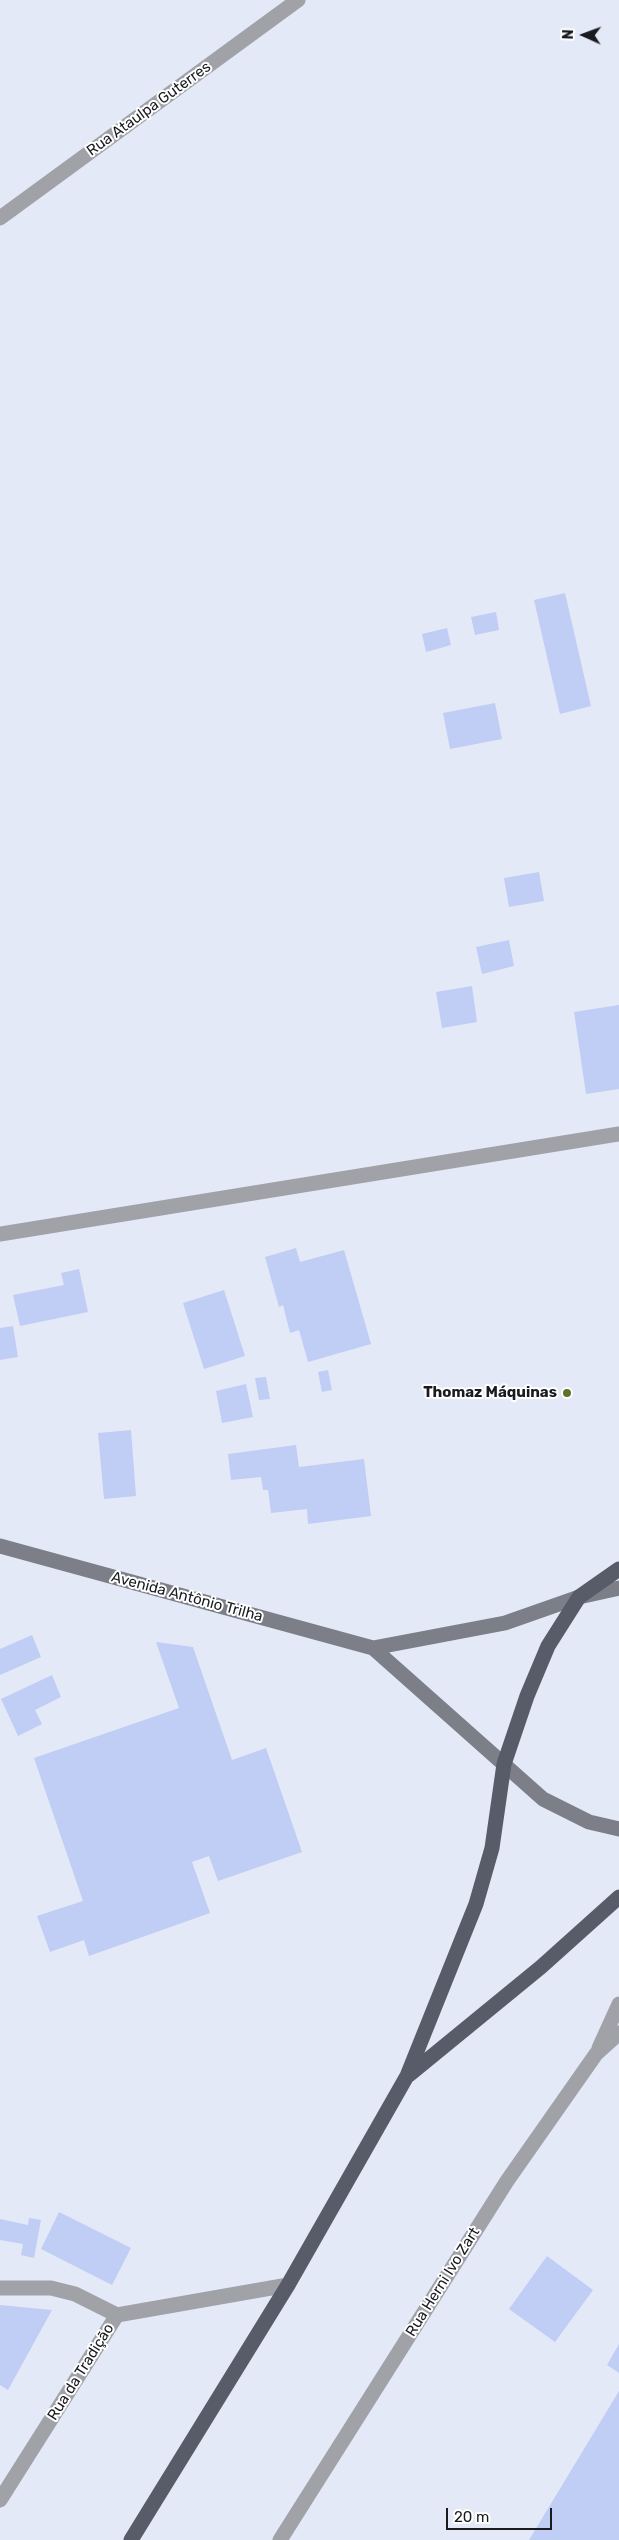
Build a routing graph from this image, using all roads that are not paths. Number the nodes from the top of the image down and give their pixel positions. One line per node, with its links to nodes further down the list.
1 (298, 0): 2 (street, Rua Ataulpa Guterres)
2 (0, 218)
3 (619, 1134): 4 (street)
4 (0, 1234)
5 (0, 1546): 9 (main road, Avenida Antônio Trilha)
6 (619, 1569): 8 (highway)
7 (619, 1588): 8 (main road, Avenida Antônio Trilha)
8 (579, 1597): 9 (main road, Avenida Antônio Trilha); 10 (highway)
9 (373, 1648): 10 (main road, Avenida Antônio Trilha)
10 (504, 1764): 11 (main road, Avenida Antônio Trilha); 16 (highway)
11 (619, 1829)
12 (619, 1897): 16 (highway)
13 (619, 2004): 15 (street)
14 (619, 2033): 15 (street, Rua Herni Ivo Zart)
15 (596, 2054): 22 (street, Rua Herni Ivo Zart)
16 (407, 2076): 17 (highway)
17 (288, 2285): 19 (street, Rua da Tradição); 21 (highway)
18 (0, 2288): 19 (street)
19 (117, 2315): 20 (street, Rua da Tradição)
20 (0, 2500)
21 (131, 2540)
22 (280, 2540)

